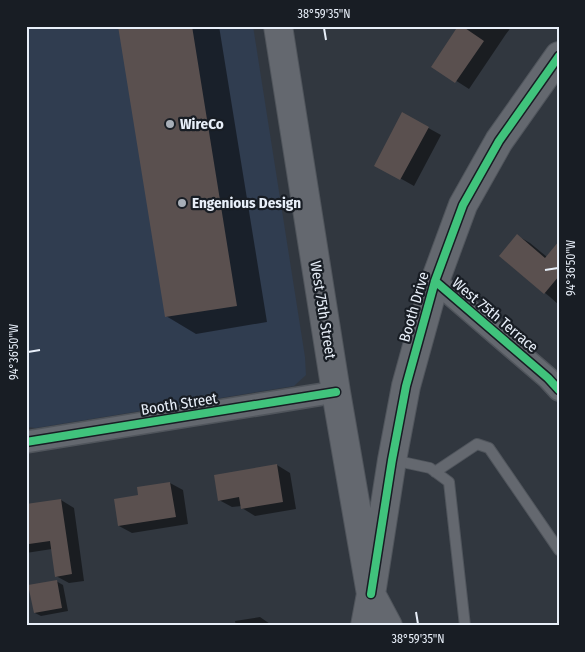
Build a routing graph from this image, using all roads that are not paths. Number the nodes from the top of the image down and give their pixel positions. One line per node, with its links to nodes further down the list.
1 (278, 26): 5 (main road, West 75th Street)
2 (559, 56): 3 (main road, Booth Drive)
3 (435, 282): 4 (street, West 75th Terrace); 7 (main road, Booth Drive)
4 (559, 390)
5 (336, 392): 6 (street, Booth Street); 10 (main road, West 75th Street)
6 (26, 442)
7 (392, 460): 8 (lane); 10 (main road, Booth Drive)
8 (435, 472): 9 (lane); 13 (lane)
9 (559, 550)
10 (371, 594): 11 (main road, West 75th Street); 12 (main road, West 75th Street)
11 (365, 626)
12 (388, 626)
13 (465, 626)

